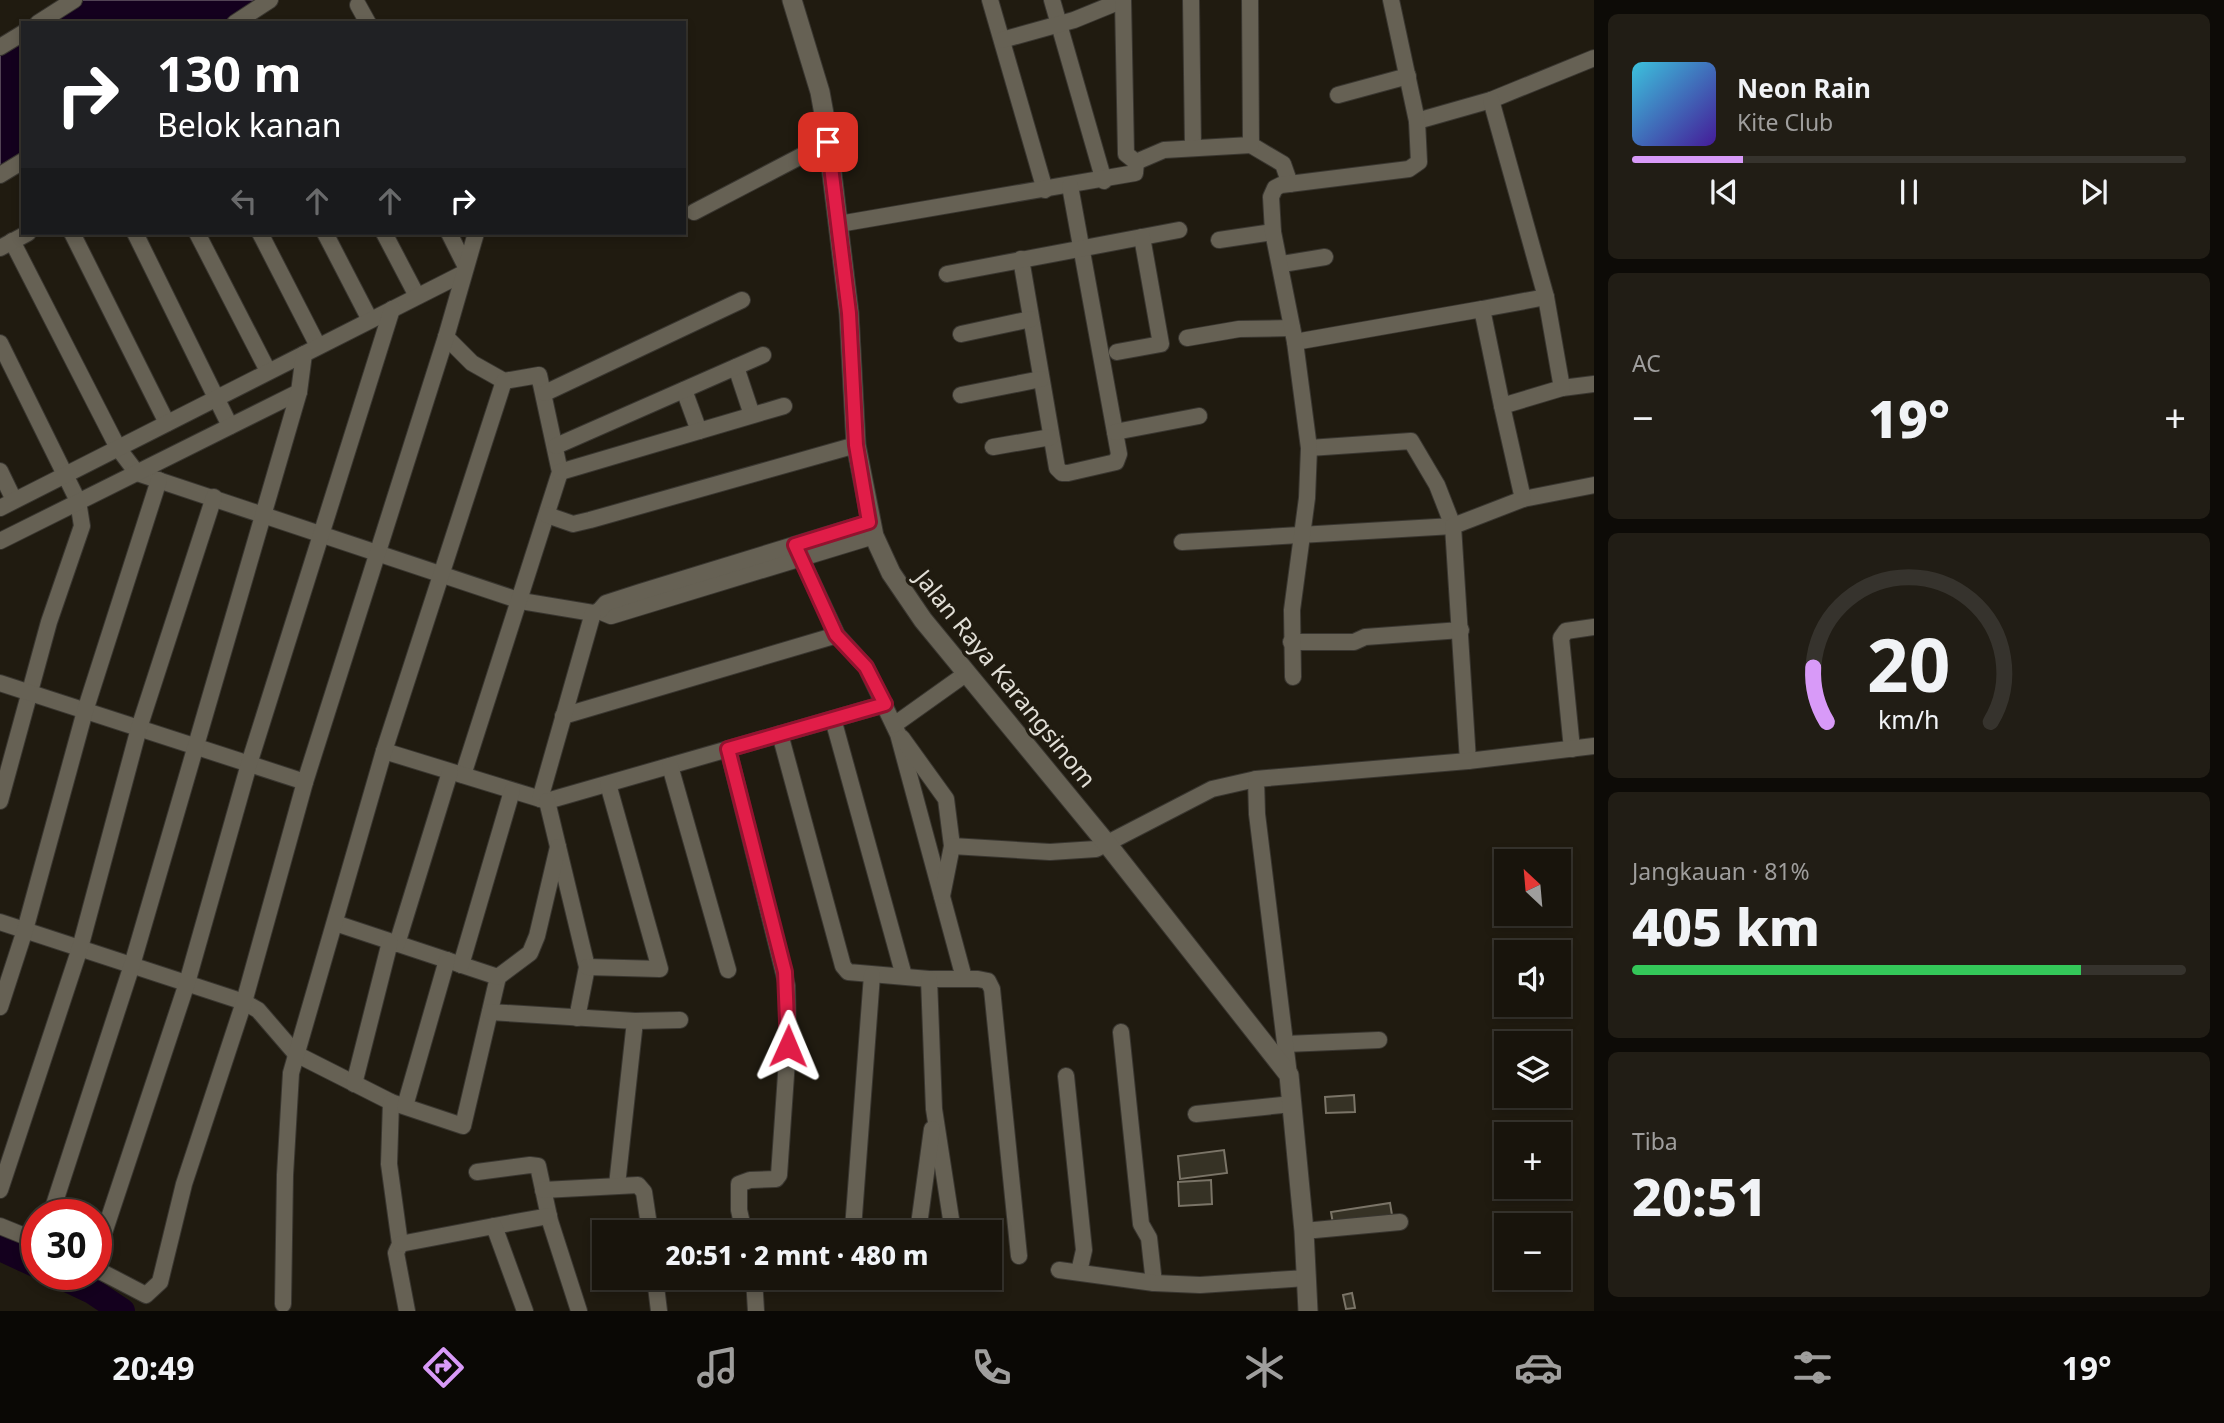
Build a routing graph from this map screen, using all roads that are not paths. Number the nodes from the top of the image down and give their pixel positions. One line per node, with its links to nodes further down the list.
1 (74, 0): 11 (street)
2 (270, 0): 12 (street)
3 (792, 0): 23 (street, Jalan Raya Karangsinom)
4 (990, 0): 16 (street)
5 (1052, 0): 14 (street)
6 (1123, 0): 14 (street); 27 (street)
7 (1191, 0): 25 (street)
8 (1250, 0): 24 (street)
9 (1391, 0): 19 (street)
10 (358, 5): 13 (street)
11 (41, 21)
12 (238, 21)
13 (367, 21)
14 (1059, 24): 16 (street); 26 (street)
15 (21, 34): 17 (street)
16 (1002, 40): 33 (street)
17 (0, 47)
18 (1594, 58): 21 (street)
19 (1408, 76): 20 (street); 22 (street)
20 (1338, 95)
21 (1491, 100): 22 (street); 57 (street)
22 (1417, 121): 31 (street)
23 (828, 142): 34 (street); 35 (street, Jalan Raya Karangsinom)
24 (1251, 145): 25 (street); 31 (street)
25 (1193, 148): 27 (street)
26 (1099, 158): 27 (street); 30 (street)
27 (1131, 158): 30 (street)
28 (21, 162): 29 (street)
29 (0, 175)
30 (1104, 181): 32 (street)
31 (1290, 184): 37 (street)
32 (1070, 186): 33 (street); 50 (street)
33 (1045, 190): 35 (street)
34 (694, 212)
35 (839, 224): 91 (street, Jalan Raya Karangsinom)
36 (1179, 230): 47 (street)
37 (1273, 232): 48 (street); 53 (street)
38 (24, 235): 49 (street)
39 (73, 235): 86 (street)
40 (136, 235): 81 (street)
41 (198, 235): 72 (street)
42 (261, 235): 68 (street)
43 (326, 235): 62 (street)
44 (385, 235): 56 (street)
45 (450, 235): 54 (street)
46 (475, 235): 54 (street)
47 (1142, 237): 50 (street); 69 (street)
48 (1219, 240)
49 (6, 245): 94 (street)
50 (1080, 248): 52 (street); 89 (street)
51 (1325, 257): 53 (street)
52 (1021, 259): 55 (street); 61 (street)
53 (1282, 264): 64 (street)
54 (464, 270): 56 (street); 65 (street)
55 (947, 274)
56 (417, 296): 59 (street)
57 (1546, 297): 60 (street); 76 (street)
58 (742, 300): 79 (street)
59 (392, 309): 62 (street); 110 (street)
60 (1482, 309): 64 (street); 83 (street)
61 (1031, 319): 63 (street); 73 (street)
62 (370, 320): 68 (street)
63 (961, 334)
64 (1294, 335): 66 (street); 95 (street)
65 (446, 337): 74 (street); 115 (street)
66 (1187, 338)
67 (0, 343): 99 (street)
68 (311, 350): 72 (street); 78 (street)
69 (1117, 352)
70 (763, 355): 71 (street)
71 (736, 367): 77 (street); 84 (street)
72 (268, 371): 81 (street)
73 (1041, 379): 80 (street); 90 (street)
74 (504, 381): 79 (street); 116 (street)
75 (1594, 384): 76 (street)
76 (1562, 388): 83 (street)
77 (684, 390): 88 (street); 92 (street)
78 (299, 392): 87 (street); 106 (street)
79 (545, 393): 92 (street)
80 (961, 396)
81 (215, 398): 86 (street); 87 (street)
82 (783, 406): 84 (street)
83 (1502, 406): 103 (street)
84 (752, 415): 88 (street)
85 (1199, 416): 89 (street)
86 (167, 423): 94 (street)
87 (230, 426): 98 (street)
88 (699, 431): 97 (street)
89 (1115, 432): 90 (street)
90 (1051, 437): 93 (street)
91 (856, 445): 107 (street); 109 (street, Jalan Raya Karangsinom)
92 (556, 446): 97 (street)
93 (993, 447)
94 (118, 448): 98 (street); 99 (street)
95 (1309, 448): 108 (street); 111 (street)
96 (0, 471): 105 (street)
97 (560, 472): 107 (street)
98 (137, 474): 100 (street); 104 (street)
99 (66, 475): 104 (street); 105 (street)
100 (159, 480): 102 (street); 128 (street)
101 (1594, 485): 103 (street)
102 (214, 497): 106 (street); 131 (street)
103 (1522, 499): 108 (street)
104 (78, 501): 112 (street); 126 (street)
105 (7, 504)
106 (263, 513): 110 (street); 134 (street)
107 (547, 515): 117 (street)
108 (1453, 526): 111 (street); 120 (street)
109 (872, 529): 114 (street); 123 (street, Jalan Raya Karangsinom)
110 (320, 533): 115 (street); 140 (street)
111 (1303, 535): 113 (street); 122 (street)
112 (0, 541)
113 (1182, 542)
114 (798, 552): 118 (street); 121 (street)
115 (379, 553): 116 (street); 144 (street)
116 (442, 572): 117 (street); 138 (street)
117 (521, 601): 118 (street); 142 (street)
118 (596, 612): 129 (street)
119 (1594, 627): 137 (street)
120 (1461, 630): 122 (street); 139 (street)
121 (836, 635): 127 (street); 129 (street)
122 (1290, 642): 124 (street)
123 (967, 673): 132 (street); 149 (street, Jalan Raya Karangsinom)
124 (1293, 677)
125 (0, 682): 126 (street)
126 (30, 693): 128 (street); 148 (street)
127 (885, 704): 130 (street); 132 (street)
128 (85, 711): 131 (street); 155 (street)
129 (563, 716): 147 (street)
130 (833, 719): 133 (street); 163 (street)
131 (139, 729): 134 (street); 157 (street)
132 (896, 729): 150 (street); 152 (street)
133 (780, 734): 136 (street); 162 (street)
134 (195, 745): 140 (street); 159 (street)
135 (1594, 746): 137 (street)
136 (728, 749): 141 (street); 195 (street)
137 (1572, 749): 139 (street)
138 (384, 751): 142 (street); 154 (street)
139 (1468, 761): 143 (street)
140 (249, 764): 144 (street); 167 (street)
141 (670, 766): 145 (street); 161 (street)
142 (457, 774): 146 (street); 156 (street)
143 (1256, 779): 149 (street); 176 (street)
144 (305, 782): 168 (street)
145 (608, 784): 147 (street); 160 (street)
146 (512, 791): 147 (street); 158 (street)
147 (543, 800): 151 (street)
148 (0, 801)
149 (1108, 845): 150 (street); 178 (street, Jalan Raya Karangsinom)
150 (952, 846): 152 (street)
151 (558, 847): 160 (street); 164 (street)
152 (941, 902): 165 (street)
153 (0, 922): 155 (street)
154 (335, 923): 156 (street); 177 (street)
155 (25, 930): 157 (street); 169 (street)
156 (393, 943): 158 (street); 180 (street)
157 (80, 948): 159 (street); 189 (street)
158 (454, 963): 164 (street); 181 (street)
159 (132, 965): 167 (street); 191 (street)
160 (587, 967): 171 (street)
161 (728, 970)
162 (872, 975): 163 (street); 196 (street)
163 (904, 976): 166 (street)
164 (498, 977): 170 (street)
165 (964, 978): 166 (street); 205 (street)
166 (929, 979): 183 (street)
167 (187, 983): 168 (street); 192 (street)
168 (244, 1002): 177 (street); 208 (street)
169 (0, 1007)
170 (490, 1012): 171 (street); 181 (street)
171 (577, 1018): 173 (street)
172 (680, 1020): 173 (street)
173 (635, 1021): 188 (street)
174 (1121, 1032): 210 (street)
175 (1380, 1040): 176 (street)
176 (1286, 1044): 178 (street)
177 (296, 1054): 180 (street); 213 (street)
178 (1289, 1075): 182 (street)
179 (1066, 1076): 207 (street)
180 (354, 1084): 181 (street)
181 (398, 1104): 204 (street)
182 (1293, 1104): 184 (street); 202 (street)
183 (934, 1110): 185 (street); 186 (street)
184 (1196, 1114)
185 (928, 1169): 186 (street); 197 (street)
186 (944, 1170): 198 (street)
187 (477, 1172): 190 (street)
188 (617, 1185): 190 (street); 194 (street)
189 (0, 1190)
190 (542, 1190): 193 (street)
191 (56, 1199)
192 (112, 1209)
193 (549, 1216): 201 (street); 216 (street)
194 (648, 1220)
195 (743, 1220)
196 (854, 1220)
197 (920, 1220)
198 (951, 1220)
199 (1399, 1222): 202 (street)
200 (0, 1226): 203 (street)
201 (494, 1226): 204 (street); 215 (street)
202 (1304, 1231): 209 (street)
203 (21, 1235)
204 (400, 1244): 214 (street)
205 (1019, 1256)
206 (1059, 1270): 207 (street)
207 (1079, 1272): 210 (street)
208 (112, 1277)
209 (1306, 1278): 210 (street); 219 (street)
210 (1154, 1283)
211 (656, 1290): 217 (street)
212 (755, 1290): 218 (street)
213 (283, 1304)
214 (407, 1311)
215 (525, 1311)
216 (579, 1311)
217 (659, 1311)
218 (756, 1311)
219 (1308, 1311)

